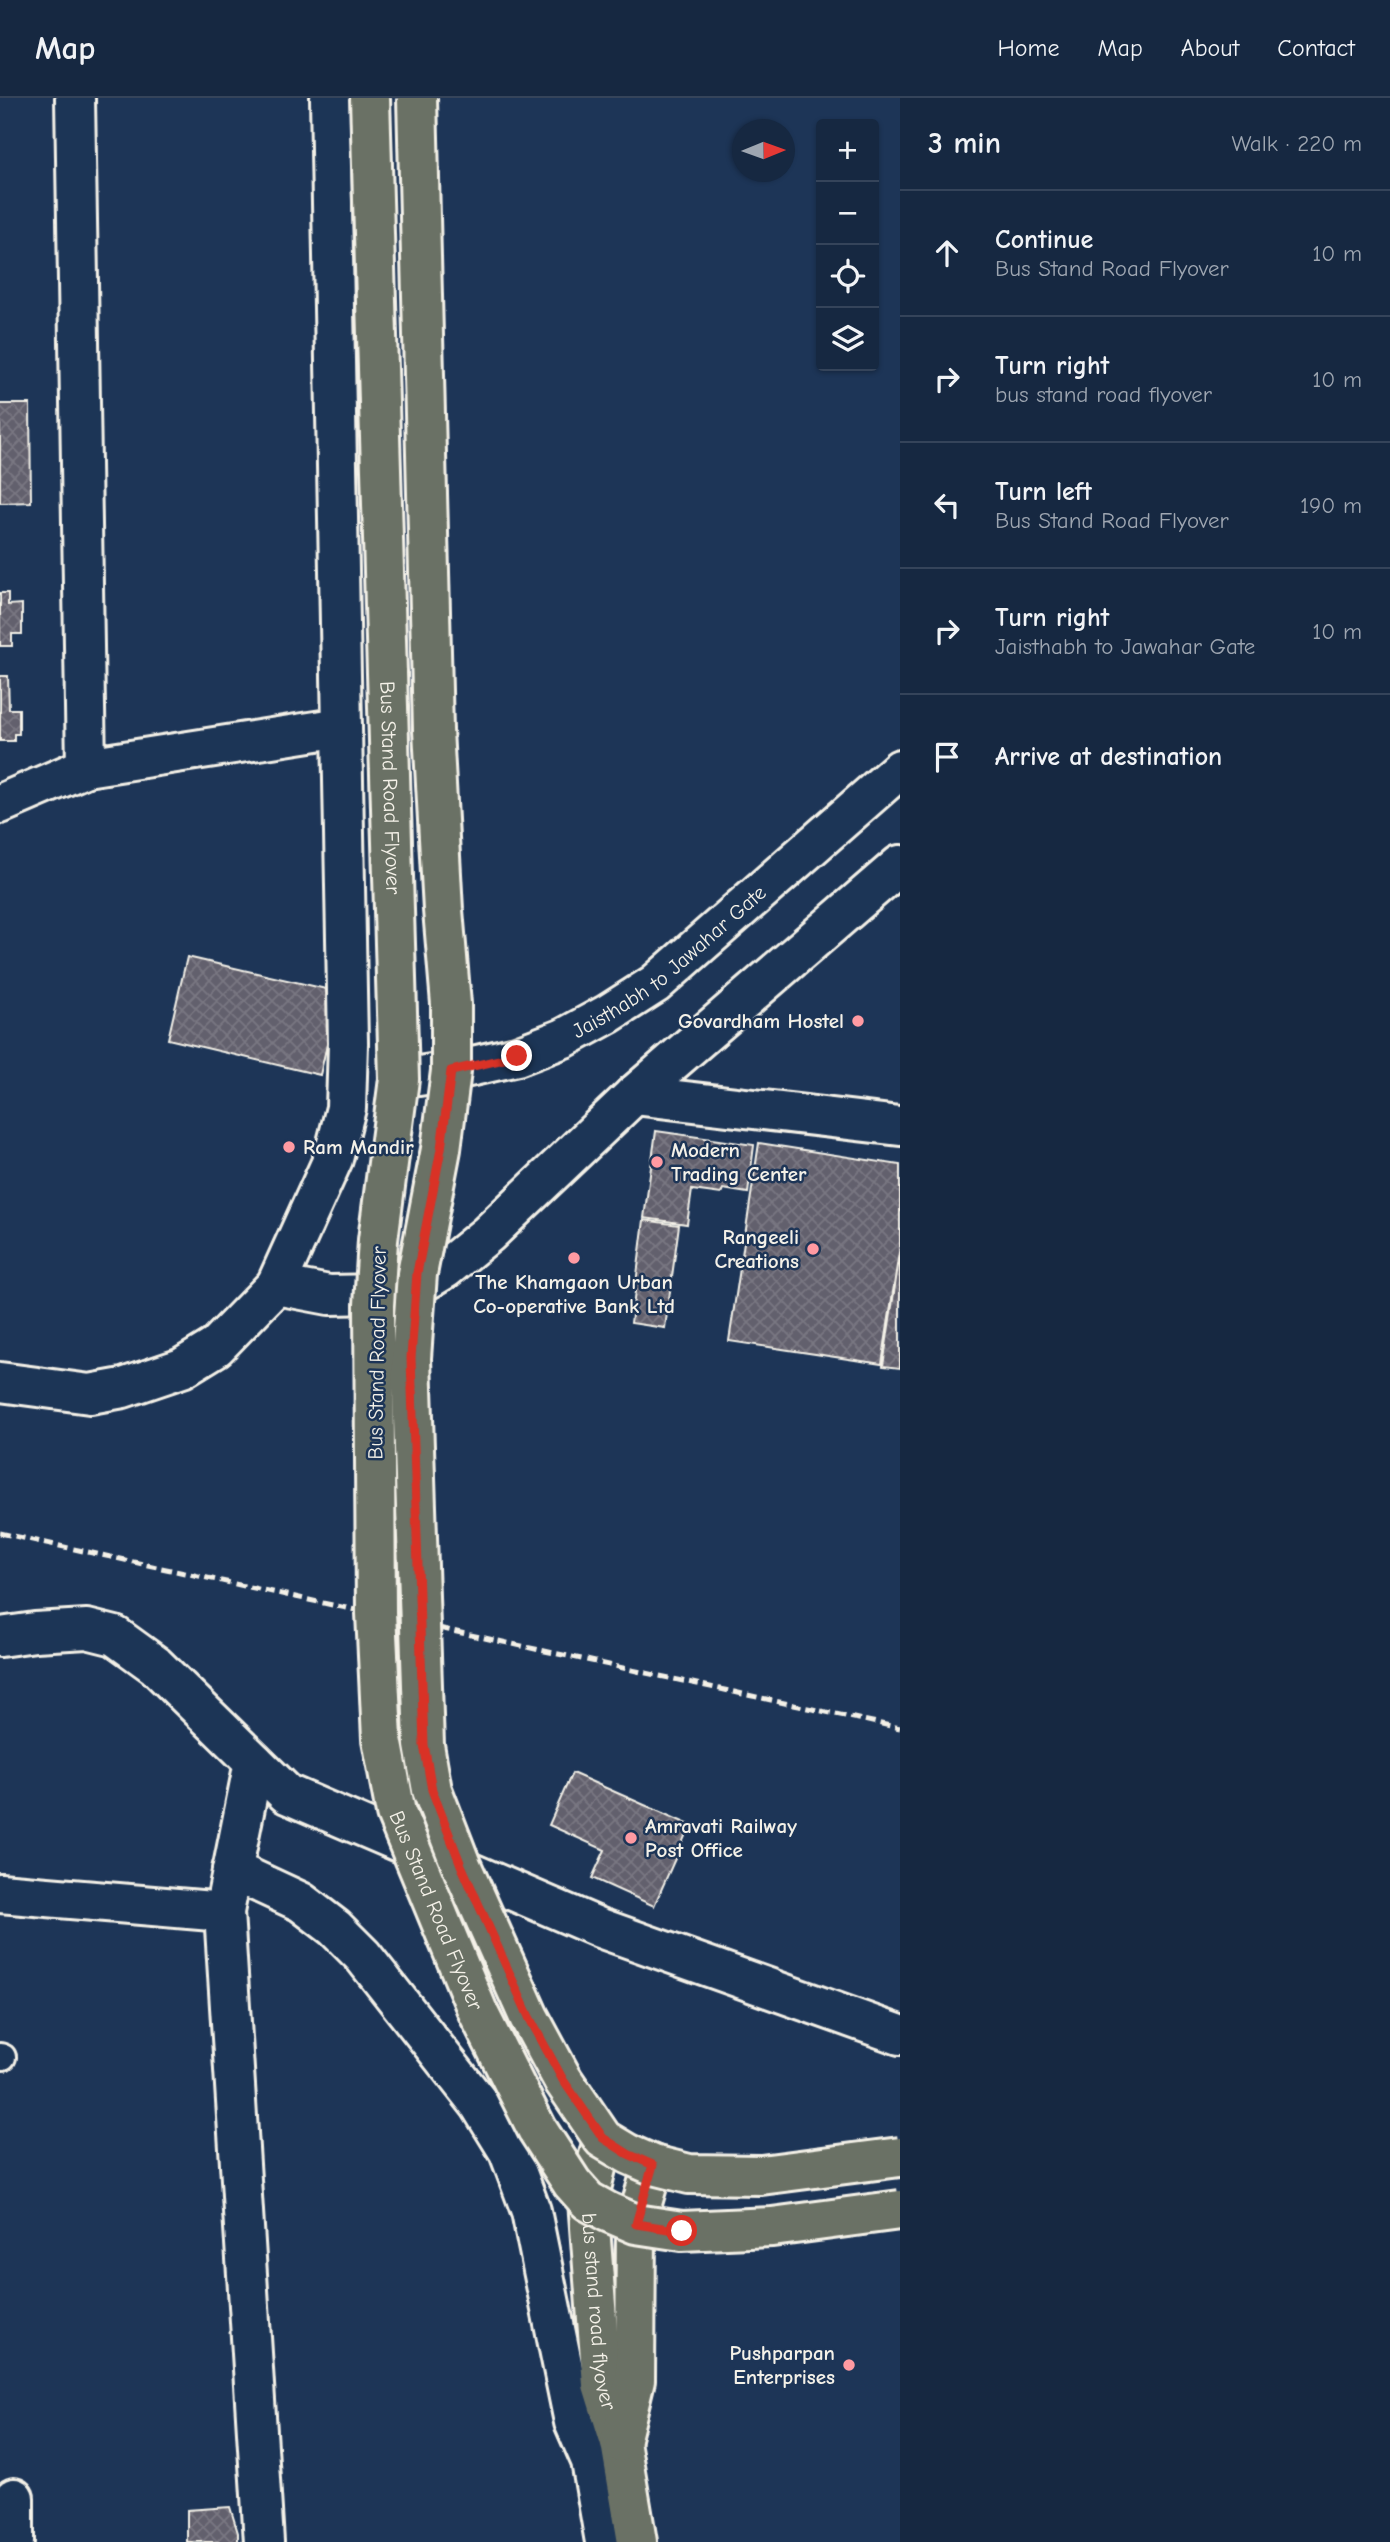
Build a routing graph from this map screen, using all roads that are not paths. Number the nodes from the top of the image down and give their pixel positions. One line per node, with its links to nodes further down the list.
1 (75, 98): 6 (street)
2 (330, 98): 5 (street)
3 (370, 98): 11 (main road, Bus Stand Road Flyover, bridge)
4 (417, 98): 10 (main road, Bus Stand Road Flyover, bridge)
5 (342, 727): 6 (street); 14 (street)
6 (86, 767): 8 (street)
7 (900, 769): 10 (street, Jaisthabh to Jawahar Gate)
8 (0, 804)
9 (900, 865): 12 (street)
10 (451, 1071): 11 (street, Jaisthabh to Jawahar Gate); 22 (main road, Bus Stand Road Flyover, bridge)
11 (399, 1079): 25 (main road, Bus Stand Road Flyover, bridge)
12 (634, 1095): 13 (street); 14 (street)
13 (900, 1126)
14 (276, 1286): 15 (street)
15 (0, 1382)
16 (0, 1637): 17 (street)
17 (254, 1762): 18 (street); 21 (street)
18 (232, 1870): 20 (street); 32 (street)
19 (0, 1893): 20 (street)
20 (224, 1912): 31 (street)
21 (900, 2035)
22 (603, 2138): 24 (main road, Bus Stand Road Flyover, bridge); 25 (main road, bus stand road flyover)
23 (900, 2157): 24 (main road, Bus Stand Road Flyover, bridge)
24 (653, 2165): 27 (main road, bus stand road flyover)
25 (588, 2201): 27 (main road, Bus Stand Road Flyover, bridge); 28 (main road, bus stand road flyover)
26 (900, 2210): 27 (main road, Bus Stand Road Flyover, bridge)
27 (636, 2224): 28 (main road, bus stand road flyover)
28 (620, 2442): 33 (main road, bus stand road flyover)
29 (14, 2498): 30 (street)
30 (14, 2542)
31 (264, 2542)
32 (605, 2542)
33 (637, 2542)

